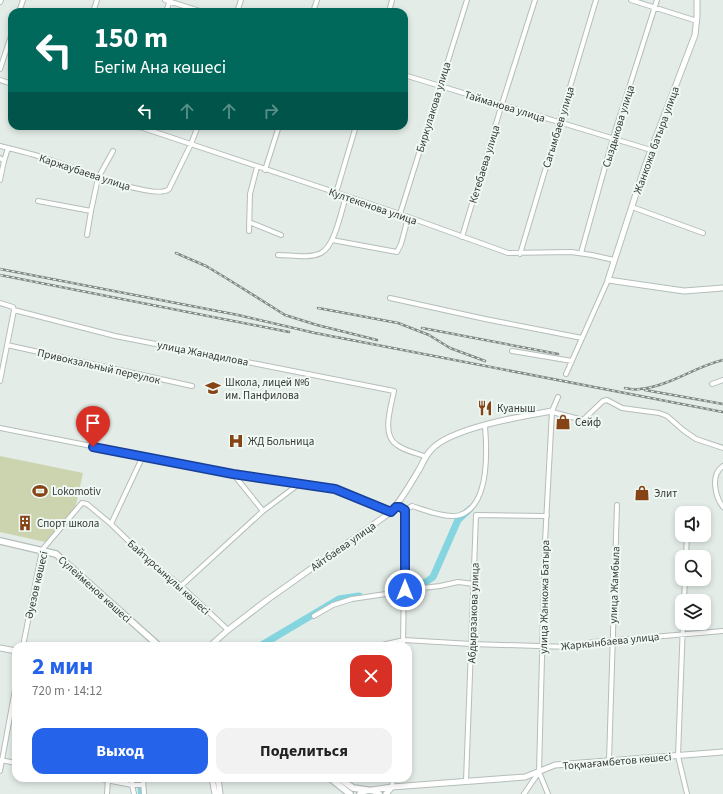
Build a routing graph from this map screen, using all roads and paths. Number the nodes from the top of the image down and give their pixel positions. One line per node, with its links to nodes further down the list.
1 (168, 0): 8 (street)
2 (467, 0): 14 (street, Биркулакова улица)
3 (535, 0): 15 (street, Кетебаева улица)
4 (596, 0): 16 (street, Сагымбаев улица)
5 (631, 0): 9 (street)
6 (657, 0): 9 (street, Сыздыкова улица)
7 (697, 0): 10 (street, Жанкожа батыра улица)
8 (191, 8)
9 (655, 8): 10 (street); 21 (street, Сыздыкова улица)
10 (697, 21): 26 (street, Жанкожа батыра улица)
11 (8, 45): 12 (street)
12 (0, 69)
13 (408, 76): 14 (street, Тайманова улица)
14 (440, 86): 15 (street, Тайманова улица); 37 (street, Биркулакова улица)
15 (502, 105): 16 (street, Тайманова улица); 44 (street, Кетебаева улица)
16 (559, 122): 21 (street, Тайманова улица); 47 (street, Сагымбаев улица)
17 (149, 130): 22 (street, Култекенова улица)
18 (196, 130): 22 (street)
19 (278, 130): 29 (street)
20 (355, 130): 32 (street)
21 (613, 138): 26 (street, Тайманова улица); 46 (street, Сыздыкова улица)
22 (191, 144): 28 (street, Култекенова улица); 30 (street, Каржаубаева улица)
23 (0, 146): 24 (street, Каржаубаева улица)
24 (8, 148): 27 (street); 30 (street, Каржаубаева улица)
25 (113, 150): 30 (street)
26 (651, 150): 35 (street, Жанкожа батыра улица)
27 (2, 160): 31 (street)
28 (257, 167): 29 (street, Култекенова улица); 39 (street)
29 (265, 170): 32 (street, Култекенова улица)
30 (98, 178): 36 (street)
31 (0, 180)
32 (336, 193): 33 (street, Култекенова улица)
33 (346, 197): 37 (street, Култекенова улица); 45 (street)
34 (38, 201): 36 (street)
35 (632, 206): 41 (street); 49 (street, Жанкожа батыра улица)
36 (91, 211): 42 (street)
37 (400, 214): 38 (street, Култекенова улица)
38 (408, 218): 44 (street, Култекенова улица); 45 (street)
39 (249, 222): 40 (street); 43 (street)
40 (249, 230)
41 (703, 233)
42 (87, 235)
43 (281, 235)
44 (462, 237): 47 (street, Култекенова улица)
45 (332, 240): 48 (street)
46 (580, 253): 47 (street, Култекенова улица); 49 (street, Култекенова улица)
47 (520, 254)
48 (278, 255)
49 (614, 260): 50 (street, Жанкожа батыра улица)
50 (608, 280): 51 (street); 55 (street)
51 (723, 288)
52 (390, 298): 55 (street)
53 (0, 303): 54 (street, улица Жанадилова)
54 (14, 310): 56 (street); 71 (street, улица Жанадилова)
55 (582, 338): 58 (street)
56 (7, 345): 59 (street); 64 (street, Привокзальный переулок)
57 (512, 351): 58 (street)
58 (572, 361): 60 (street)
59 (2, 362): 62 (street)
60 (566, 374)
61 (723, 380): 63 (street)
62 (0, 381)
63 (712, 384)
64 (192, 386)
65 (558, 397): 66 (street, улица Жанкожа Батыра)
66 (552, 411): 67 (street, Айтбаева улица); 69 (street); 81 (street, улица Жанкожа Батыра)
67 (484, 426): 71 (street, Айтбаева улица); 78 (street)
68 (0, 428): 70 (street)
69 (723, 448)
70 (143, 456): 73 (street); 82 (street)
71 (426, 457): 76 (street, Айтбаева улица)
72 (723, 466): 77 (street)
73 (233, 474): 74 (street); 79 (street)
74 (299, 484): 79 (street); 80 (street)
75 (617, 505): 94 (street, улица Жамбыла)
76 (396, 507): 78 (street); 80 (street, Айтбаева улица)
77 (723, 507)
78 (405, 510): 87 (street)
79 (263, 511): 86 (street)
80 (391, 512): 89 (street, Айтбаева улица)
81 (546, 516): 85 (street, Абдыразакова улица); 100 (street, улица Жанкожа Батыра)
82 (111, 524): 84 (street, Әуезов көшесі); 86 (street, Байтұрсынұлы көшесі)
83 (0, 541): 84 (main road, Сүлейменов көшесі)
84 (42, 550): 95 (street, Әуезов көшесі); 96 (main road, Сүлейменов көшесі)
85 (474, 584): 87 (street); 99 (street, Абдыразакова улица)
86 (181, 586): 89 (street, Байтұрсынұлы көшесі)
87 (405, 590): 88 (street); 93 (street)
88 (314, 616)
89 (228, 630): 97 (street, Айтбаева улица)
90 (683, 630): 92 (street)
91 (723, 631): 92 (street, Жаркынбаева улица)
92 (683, 634): 94 (street, Жаркынбаева улица); 105 (street)
93 (404, 640): 98 (street, Жаркынбаева улица); 99 (street, Жаркынбаева улица)
94 (612, 640): 100 (street, Жаркынбаева улица); 107 (street, улица Жамбыла)
95 (24, 642)
96 (155, 642)
97 (214, 642)
98 (395, 642)
99 (472, 644): 100 (street, Жаркынбаева улица); 111 (street, Абдыразакова улица)
100 (543, 646): 110 (street, улица Жанкожа Батыра)
101 (0, 648): 102 (street)
102 (12, 650)
103 (12, 704): 106 (street)
104 (723, 752): 105 (street, Тоқмағамбетов көшесі)
105 (678, 756): 107 (street, Тоқмағамбетов көшесі); 134 (street)
106 (1, 760): 108 (street); 109 (street)
107 (609, 761): 110 (street, Тоқмағамбетов көшесі)
108 (12, 762)
109 (0, 770)
110 (539, 772): 111 (street, Тоқмағамбетов көшесі); 132 (street); 133 (street)
111 (466, 781): 121 (street, Тоқмағамбетов көшесі)
112 (108, 782): 123 (street)
113 (118, 782): 119 (street)
114 (213, 782): 126 (street)
115 (218, 782): 127 (street)
116 (335, 782): 128 (main road)
117 (345, 782): 122 (main road)
118 (393, 782): 121 (street)
119 (132, 785): 120 (street); 124 (street)
120 (143, 785): 125 (street)
121 (392, 787): 122 (street, Тоқмағамбетов көшесі); 131 (street)
122 (369, 790): 129 (main road); 130 (main road)
123 (107, 794)
124 (134, 794)
125 (144, 794)
126 (215, 794)
127 (220, 794)
128 (350, 794)
129 (360, 794)
130 (379, 794)
131 (386, 794)
132 (524, 794)
133 (548, 794)
134 (687, 794)

